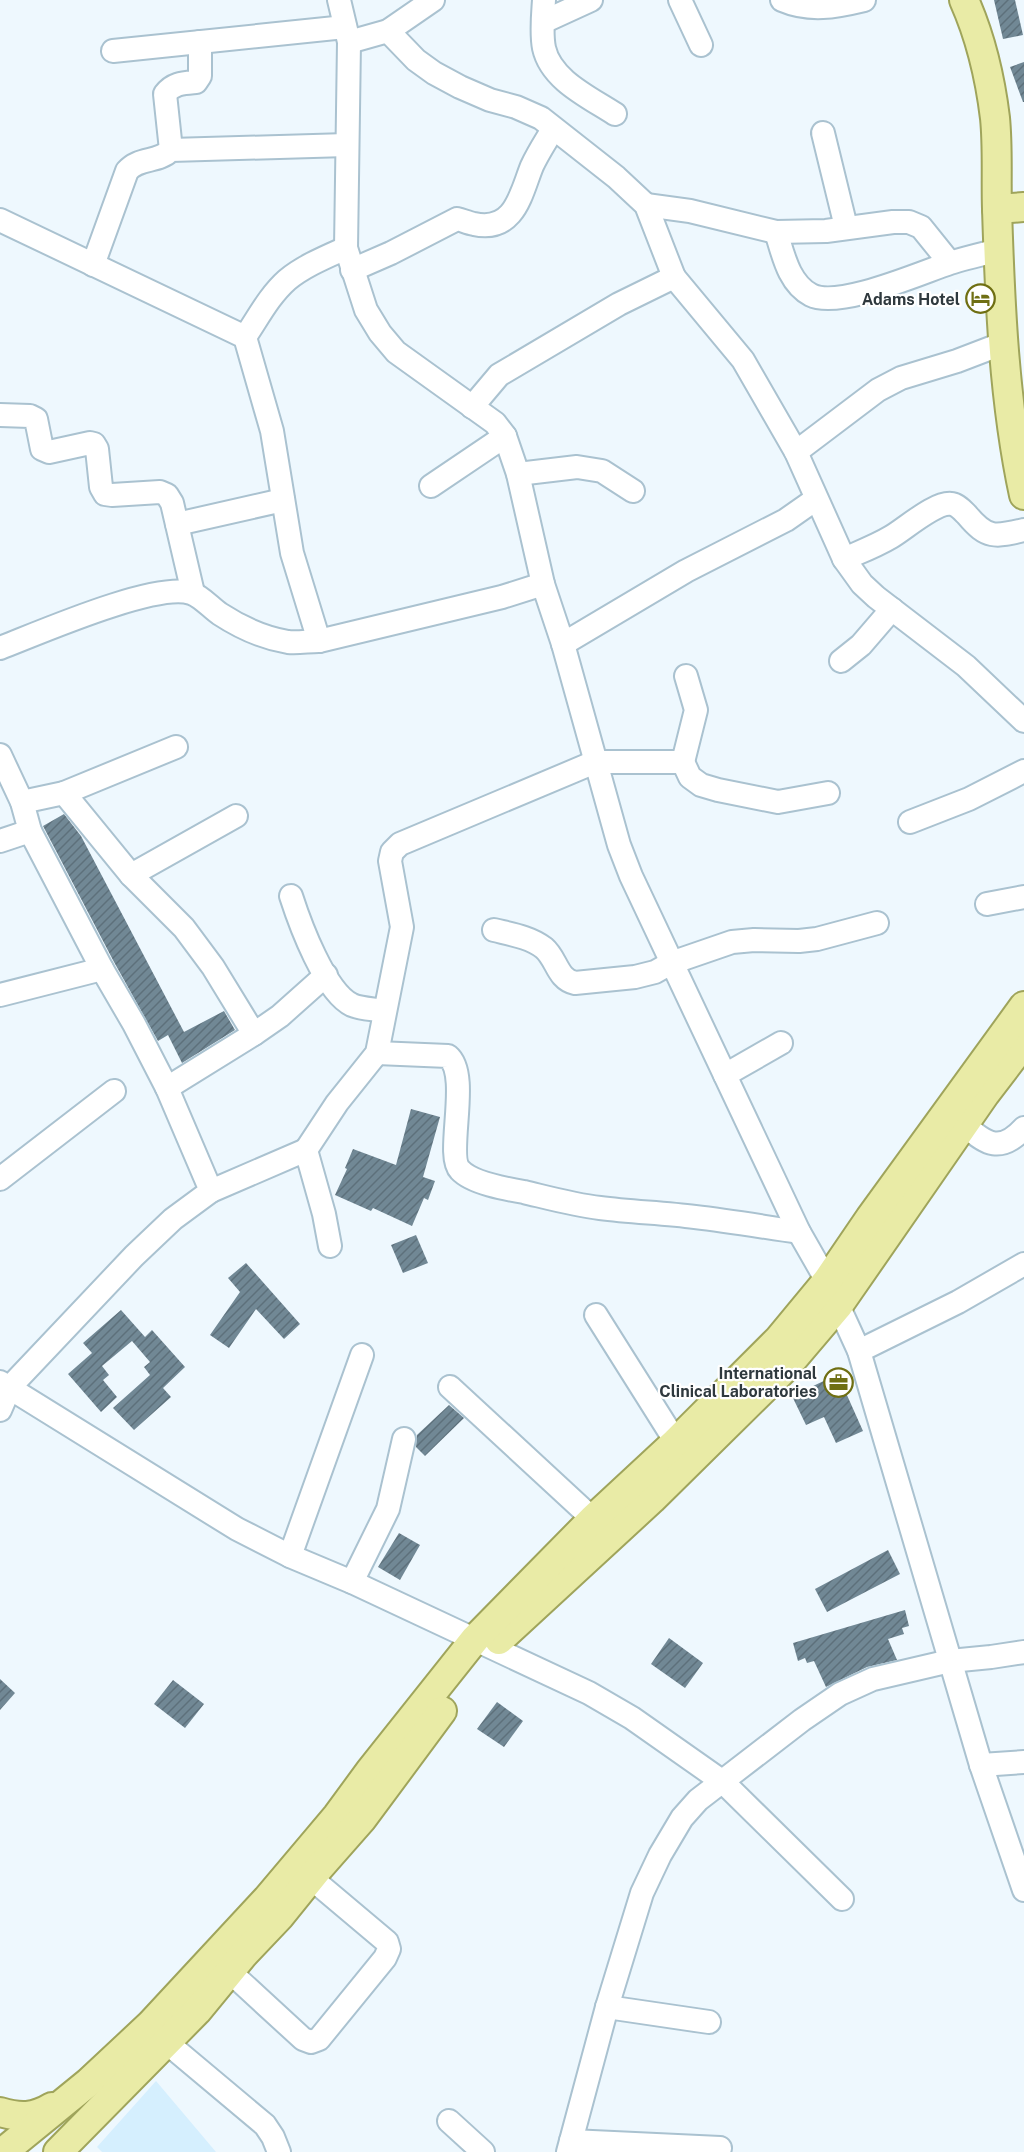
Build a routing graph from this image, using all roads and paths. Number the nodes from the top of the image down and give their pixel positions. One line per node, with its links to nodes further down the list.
1 (339, 0): 10 (street)
2 (433, 0): 9 (street)
3 (591, 0): 8 (street)
4 (680, 0): 12 (street)
5 (782, 0): 6 (street)
6 (864, 0)
7 (964, 0): 20 (main road)
8 (544, 11): 14 (street)
9 (388, 31): 10 (street); 15 (street)
10 (347, 35): 11 (street); 17 (street)
11 (200, 42): 13 (street); 18 (street)
12 (701, 45)
13 (113, 51)
14 (615, 114)
15 (553, 129): 19 (street); 25 (street)
16 (823, 133): 22 (street)
17 (347, 145): 18 (street); 25 (street)
18 (171, 150): 27 (street)
19 (646, 205): 23 (street); 28 (street)
20 (1010, 208): 24 (main road)
21 (0, 220): 27 (street)
22 (846, 227): 23 (street); 26 (street)
23 (776, 232): 26 (street)
24 (999, 250): 26 (street); 30 (main road)
25 (349, 259): 29 (street); 31 (street)
26 (950, 263)
27 (93, 265): 29 (street)
28 (674, 278): 31 (street); 34 (street)
29 (245, 337): 40 (street)
30 (1004, 343): 34 (street); 38 (main road)
31 (472, 407): 33 (street)
32 (0, 415): 41 (street)
33 (505, 436): 35 (street); 36 (street)
34 (796, 452): 39 (street)
35 (518, 474): 37 (street); 44 (street)
36 (431, 486)
37 (633, 491)
38 (1024, 495)
39 (816, 499): 43 (street); 48 (street)
40 (283, 500): 41 (street); 47 (street)
41 (177, 524): 45 (street)
42 (1024, 530): 43 (street)
43 (844, 559): 46 (street)
44 (543, 584): 47 (street); 48 (street)
45 (193, 593): 47 (street); 49 (street)
46 (892, 609): 50 (street); 52 (street)
47 (320, 641)
48 (563, 644): 55 (street)
49 (0, 648)
50 (841, 661)
51 (686, 676): 56 (street)
52 (1024, 721)
53 (176, 747): 58 (street)
54 (0, 755): 60 (street)
55 (595, 762): 56 (street); 71 (street); 76 (street)
56 (683, 762): 59 (street)
57 (1024, 771): 62 (street)
58 (64, 793): 60 (street); 65 (street)
59 (828, 793)
60 (22, 802): 63 (street)
61 (236, 816): 65 (street)
62 (910, 822)
63 (30, 831): 64 (street); 72 (street)
64 (0, 841)
65 (131, 875): 77 (street)
66 (291, 896): 73 (street)
67 (1024, 897): 68 (street)
68 (987, 904)
69 (877, 923): 71 (street)
70 (494, 930): 71 (street)
71 (670, 963): 81 (street)
72 (102, 969): 74 (street); 82 (street)
73 (326, 975): 76 (street); 77 (street)
74 (0, 995)
75 (1024, 1006): 92 (main road)
76 (384, 1011): 80 (street)
77 (254, 1034): 82 (street)
78 (781, 1043): 81 (street)
79 (1024, 1043): 84 (main road)
80 (377, 1053): 86 (street); 89 (street)
81 (725, 1075): 89 (street)
82 (167, 1088): 88 (street)
83 (114, 1090): 87 (street)
84 (965, 1125): 85 (street); 92 (main road)
85 (1024, 1128)
86 (306, 1150): 88 (street); 90 (street)
87 (0, 1179)
88 (211, 1191): 96 (street)
89 (799, 1232): 92 (street)
90 (330, 1246)
91 (1024, 1264): 94 (street)
92 (832, 1293): 94 (street); 100 (main road); 104 (main road)
93 (597, 1315): 100 (street)
94 (859, 1351): 106 (street)
95 (362, 1355): 102 (street)
96 (5, 1384): 98 (street); 102 (street)
97 (450, 1387): 101 (street)
98 (0, 1410)
99 (404, 1439): 103 (street)
100 (676, 1442): 101 (main road)
101 (593, 1519): 104 (main road)
102 (290, 1556): 103 (street)
103 (352, 1582): 104 (street)
104 (483, 1643): 109 (street); 110 (main road); 117 (main road)
105 (1024, 1652): 106 (street)
106 (951, 1661): 108 (street); 109 (street)
107 (1024, 1762): 108 (street)
108 (981, 1765): 111 (street)
109 (723, 1782): 112 (street); 114 (street)
110 (310, 1878): 113 (main road); 113 (street)
111 (1024, 1890)
112 (843, 1899)
113 (229, 1971): 116 (main road)
114 (607, 2007): 115 (street); 122 (street)
115 (710, 2022)
116 (166, 2042): 118 (main road); 126 (street)
117 (75, 2094): 119 (main road); 121 (main road)
118 (106, 2102): 124 (main road); 125 (main road)
119 (0, 2112)
120 (449, 2121): 127 (street)
121 (12, 2143)
122 (570, 2146): 123 (street)
123 (720, 2148)
124 (58, 2152)
125 (82, 2152)
126 (279, 2152)
127 (483, 2152)

